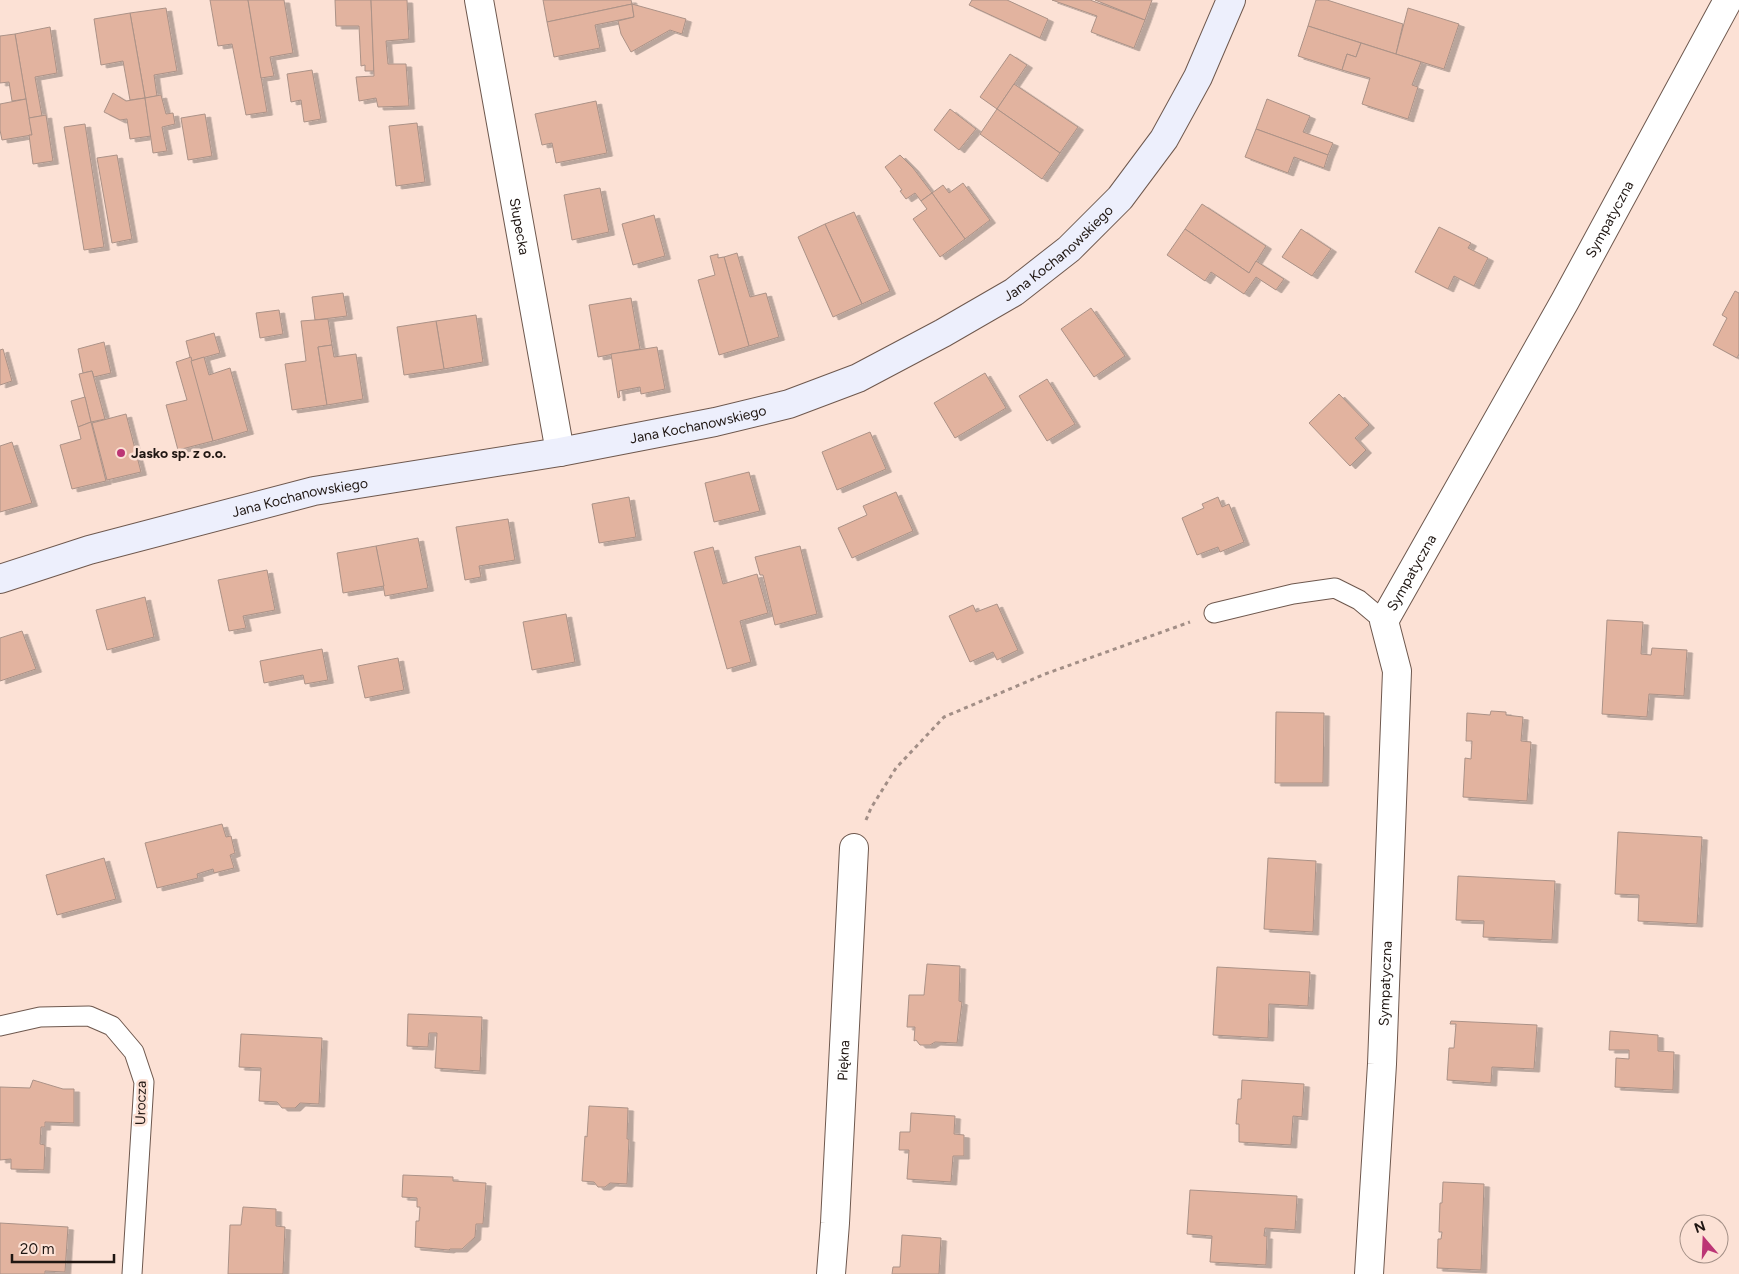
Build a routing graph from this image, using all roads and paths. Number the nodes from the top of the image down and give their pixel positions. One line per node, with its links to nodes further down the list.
1 (479, 0): 4 (street, Słupecka)
2 (1231, 0): 4 (street, Jana Kochanowskiego)
3 (1729, 2): 7 (street, Sympatyczna)
4 (560, 452): 5 (street, Jana Kochanowskiego)
5 (0, 579)
6 (1214, 613): 7 (lane); 8 (path)
7 (1384, 621): 12 (street, Sympatyczna)
8 (854, 848): 11 (street, Piękna)
9 (0, 1026): 10 (lane, Urocza)
10 (132, 1274)
11 (831, 1274)
12 (1369, 1274)

